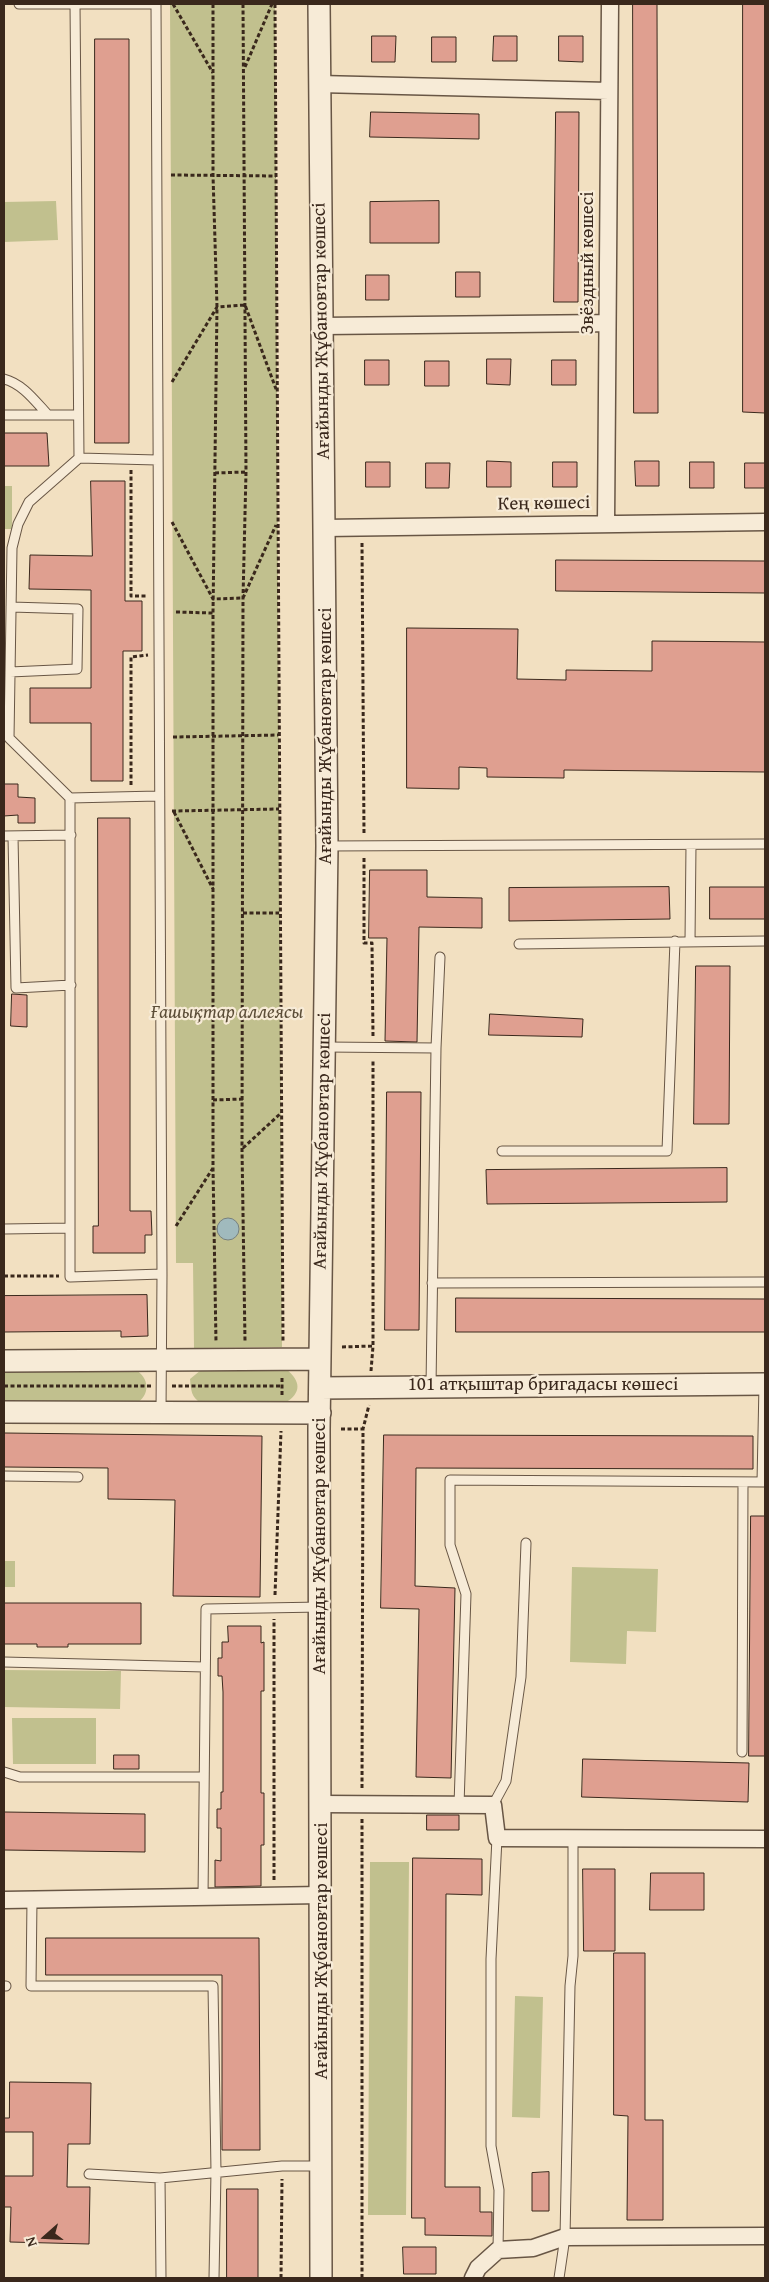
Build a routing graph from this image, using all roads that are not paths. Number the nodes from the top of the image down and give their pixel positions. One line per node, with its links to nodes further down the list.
1 (19, 4): 2 (lane)
2 (75, 4): 3 (lane); 12 (lane)
3 (156, 4): 15 (lane)
4 (319, 4): 6 (street, Ағайынды Жұбановтар көшесі)
5 (610, 4): 7 (street, Звёздный көшесі)
6 (319, 84): 7 (street); 9 (street, Ағайынды Жұбановтар көшесі)
7 (609, 91): 8 (street, Звёздный көшесі)
8 (608, 323): 9 (street); 17 (street, Звёздный көшесі)
9 (322, 326): 18 (street, Ағайынды Жұбановтар көшесі)
10 (4, 379): 13 (lane)
11 (4, 415): 13 (lane)
12 (78, 415): 13 (lane); 14 (lane)
13 (48, 416)
14 (78, 458): 15 (lane); 19 (lane)
15 (157, 460): 21 (lane)
16 (765, 522): 17 (street, Кең көшесі)
17 (606, 523): 18 (street, Кең көшесі)
18 (324, 528): 27 (street, Ағайынды Жұбановтар көшесі)
19 (11, 607): 20 (lane); 20 (lane)
20 (10, 672): 22 (lane)
21 (158, 796): 22 (lane); 39 (lane)
22 (70, 798): 23 (lane)
23 (71, 835): 24 (lane); 33 (lane)
24 (8, 836): 33 (lane)
25 (765, 844): 26 (lane)
26 (692, 845): 27 (lane); 28 (lane)
27 (327, 846): 34 (street, Ағайынды Жұбановтар көшесі)
28 (690, 941): 29 (lane); 30 (lane)
29 (765, 941)
30 (674, 942): 31 (lane); 36 (lane)
31 (519, 944)
32 (440, 957): 35 (lane)
33 (71, 985): 37 (lane)
34 (325, 1047): 35 (lane); 43 (street, Ағайынды Жұбановтар көшесі)
35 (436, 1048): 41 (lane)
36 (502, 1151)
37 (70, 1228): 38 (lane); 39 (lane)
38 (4, 1229)
39 (162, 1274): 42 (lane)
40 (765, 1282): 41 (lane)
41 (432, 1283): 46 (lane)
42 (162, 1360): 43 (street); 44 (street); 49 (lane)
43 (320, 1360): 47 (street, Ағайынды Жұбановтар көшесі)
44 (4, 1361)
45 (765, 1384): 46 (street, 101 атқыштар бригадасы көшесі); 54 (lane)
46 (432, 1386): 47 (street, 101 атқыштар бригадасы көшесі)
47 (320, 1388): 50 (street, Ағайынды Жұбановтар көшесі)
48 (4, 1412): 49 (street)
49 (160, 1412): 50 (street)
50 (320, 1413): 56 (street, Ағайынды Жұбановтар көшесі)
51 (4, 1476): 52 (lane)
52 (78, 1477)
53 (743, 1482): 54 (lane); 59 (lane); 63 (lane)
54 (764, 1482)
55 (526, 1543): 64 (lane)
56 (321, 1607): 58 (lane); 62 (street, Ағайынды Жұбановтар көшесі)
57 (4, 1662): 58 (lane)
58 (205, 1667): 61 (lane)
59 (742, 1752)
60 (4, 1772): 61 (lane)
61 (203, 1777): 69 (lane)
62 (321, 1804): 63 (street); 68 (street, Ағайынды Жұбановтар көшесі)
63 (459, 1805): 64 (street)
64 (493, 1806): 65 (street)
65 (497, 1838): 66 (street); 78 (lane)
66 (573, 1838): 67 (street); 77 (lane)
67 (765, 1839)
68 (322, 1895): 69 (street); 72 (street, Ағайынды Жұбановтар көшесі)
69 (203, 1897): 71 (street)
70 (4, 1900): 71 (street)
71 (32, 1900): 73 (lane)
72 (322, 2166): 73 (lane); 81 (street, Ағайынды Жұбановтар көшесі)
73 (216, 2172): 75 (lane); 80 (lane)
74 (89, 2174): 75 (lane)
75 (160, 2178): 79 (lane)
76 (765, 2236): 77 (street)
77 (565, 2238): 78 (street); 83 (lane)
78 (498, 2250): 82 (street)
79 (161, 2278)
80 (214, 2278)
81 (321, 2278)
82 (473, 2278)
83 (560, 2278)

